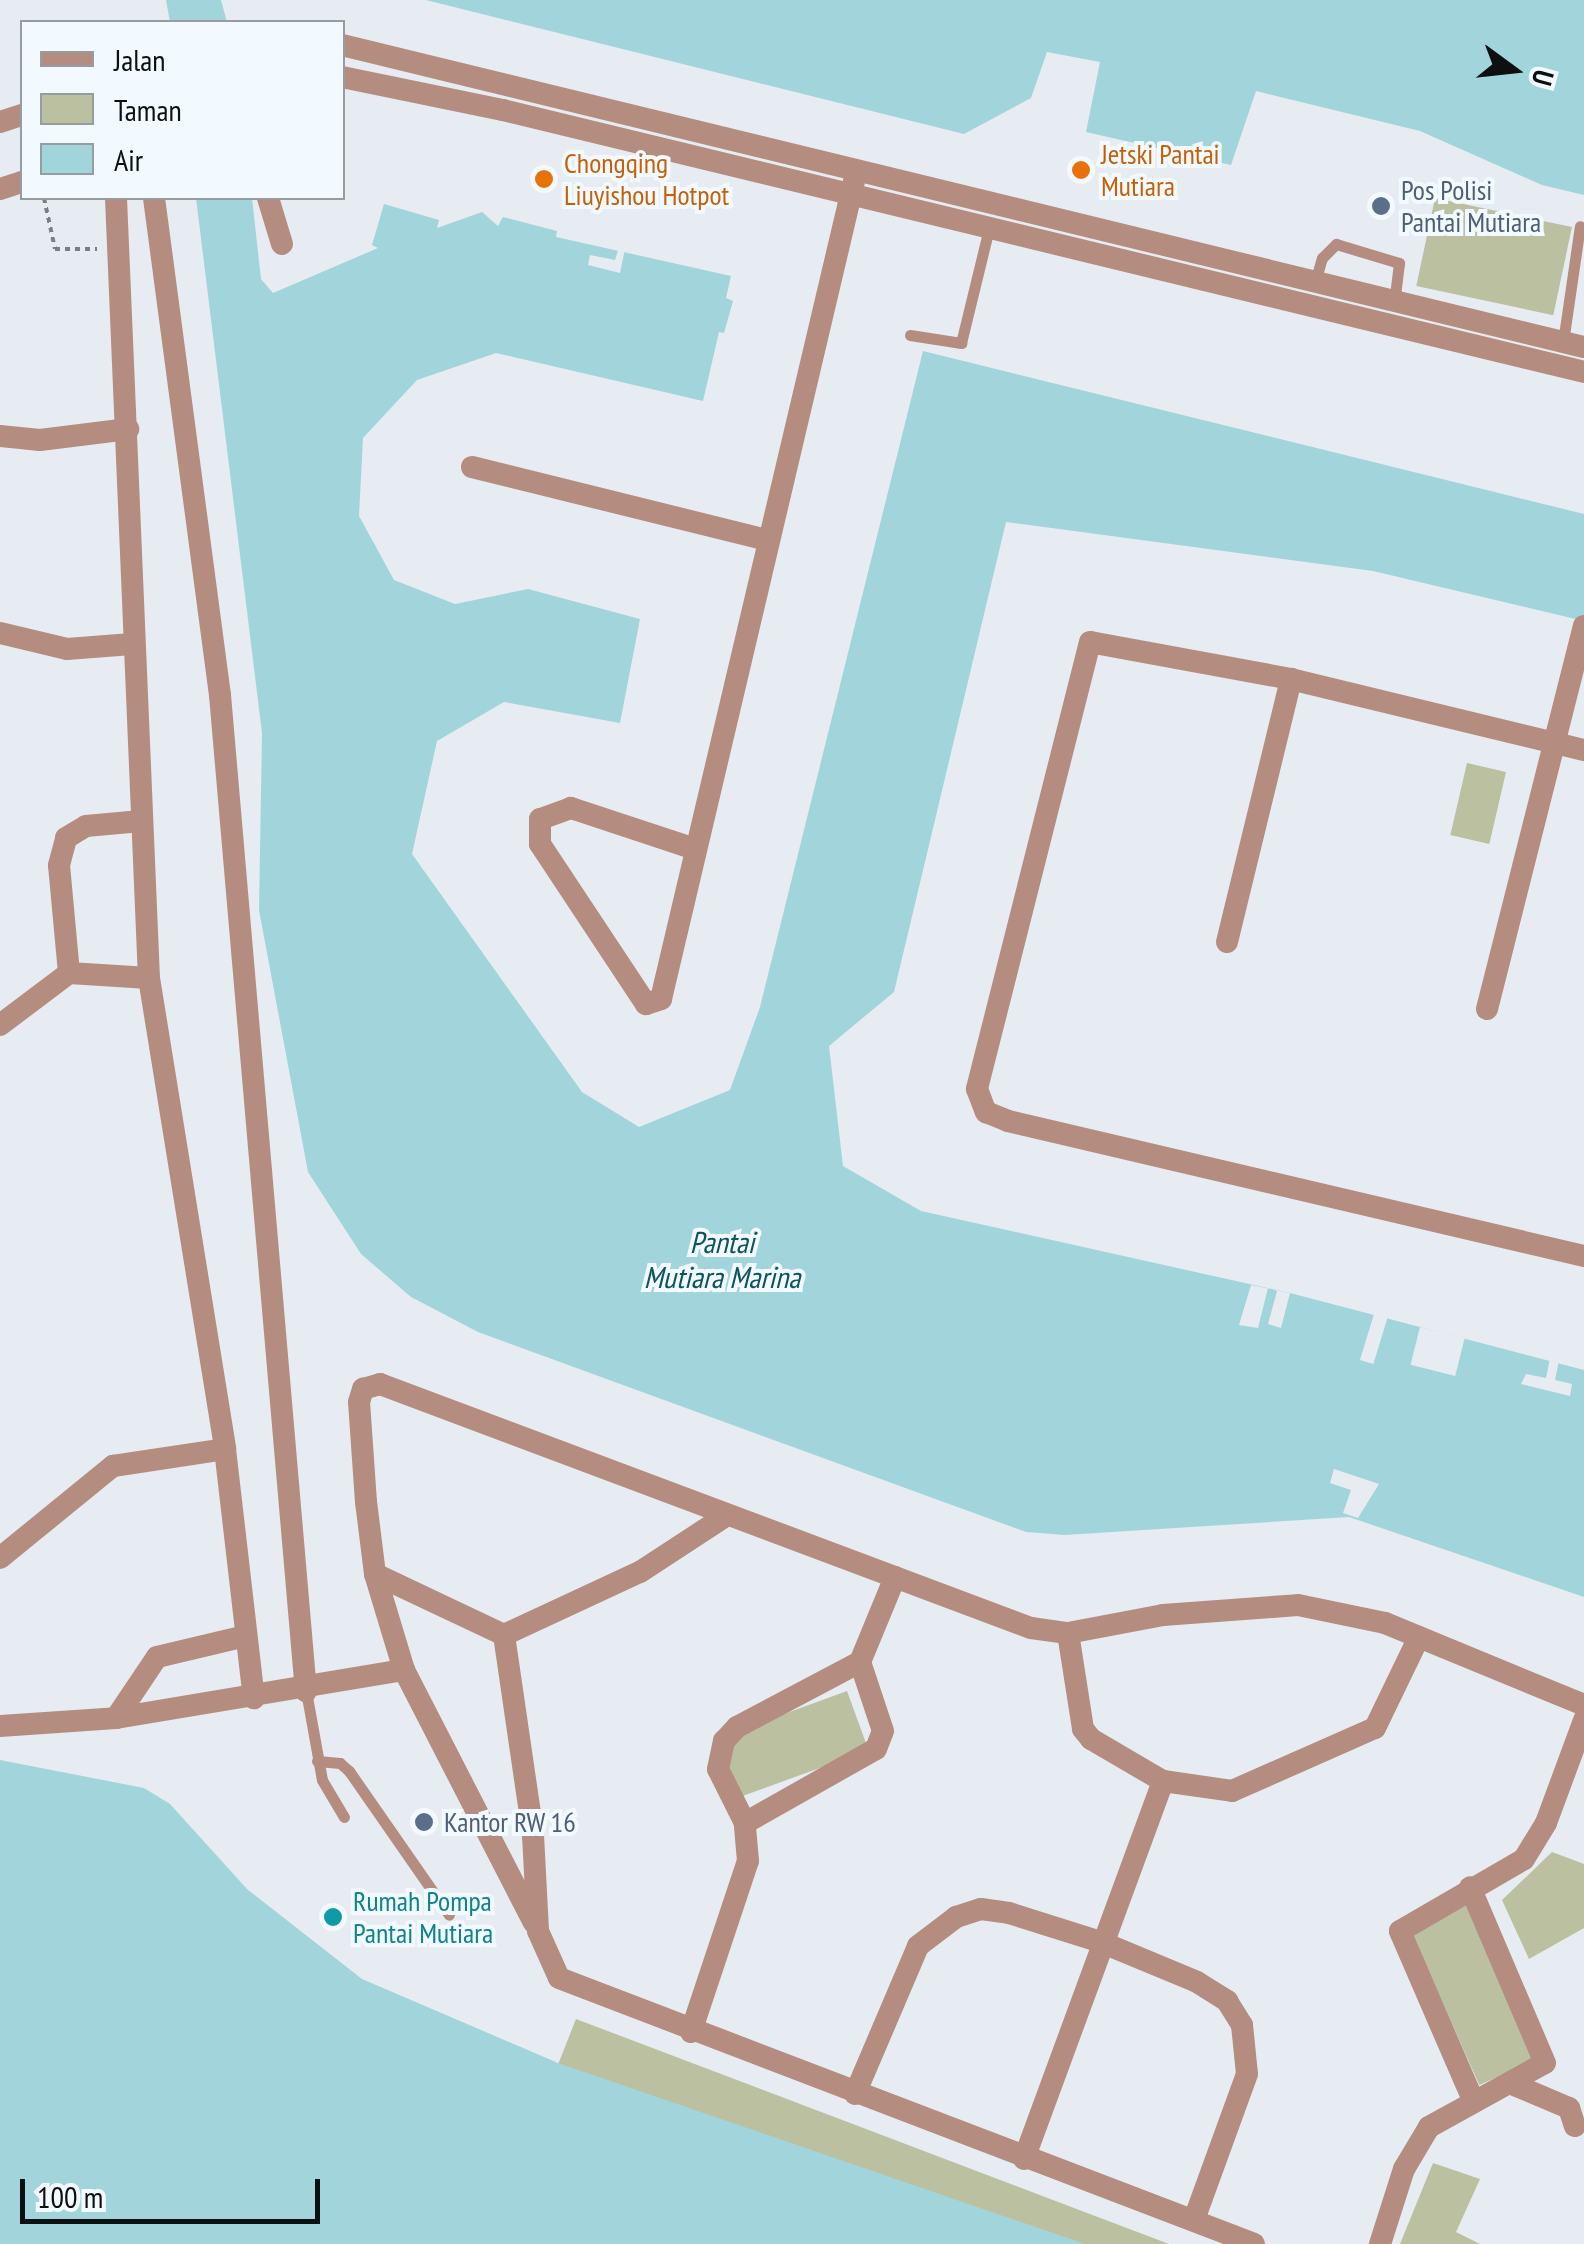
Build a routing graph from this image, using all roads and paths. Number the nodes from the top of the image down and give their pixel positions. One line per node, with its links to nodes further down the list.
1 (345, 46): 3 (street)
2 (345, 78): 3 (street)
3 (853, 184): 9 (street); 12 (street); 20 (street)
4 (44, 200): 11 (path)
5 (116, 200): 11 (street)
6 (154, 200): 46 (street)
7 (269, 200): 10 (street)
8 (1580, 226): 15 (lane)
9 (989, 228): 14 (lane); 16 (street)
10 (282, 244)
11 (120, 249): 17 (street)
12 (1314, 282): 13 (street); 13 (lane)
13 (1394, 301): 15 (street)
14 (910, 335)
15 (1574, 344)
16 (1584, 372)
17 (128, 429): 18 (street); 23 (street)
18 (0, 436)
19 (472, 468): 20 (street)
20 (766, 540): 28 (street)
21 (1583, 629): 25 (street)
22 (0, 632): 23 (street)
23 (132, 644): 27 (street)
24 (1292, 679): 25 (street); 29 (street); 34 (street)
25 (1556, 743): 26 (street); 32 (street)
26 (1584, 750)
27 (141, 821): 30 (street); 31 (street)
28 (695, 849): 28 (street)
29 (1227, 942)
30 (69, 973): 31 (street); 33 (street)
31 (149, 978): 35 (street)
32 (1487, 1010)
33 (0, 1025)
34 (1584, 1256)
35 (224, 1449): 37 (street); 42 (street)
36 (724, 1517): 38 (street); 39 (street); 41 (street)
37 (0, 1558)
38 (375, 1574): 41 (street); 45 (street)
39 (895, 1577): 40 (street); 44 (street)
40 (1068, 1633): 43 (street); 53 (street)
41 (504, 1635): 58 (street)
42 (246, 1636): 47 (street); 49 (street)
43 (1419, 1637): 48 (street); 53 (street)
44 (860, 1662): 55 (street); 55 (street)
45 (404, 1670): 46 (street); 58 (street)
46 (306, 1691): 47 (street); 52 (lane)
47 (254, 1698): 49 (street)
48 (1584, 1705)
49 (116, 1718): 51 (street)
50 (1584, 1720): 56 (street)
51 (0, 1726)
52 (317, 1762): 54 (lane); 57 (lane)
53 (1163, 1780): 59 (street)
54 (344, 1817)
55 (744, 1823): 60 (street)
56 (1470, 1887): 61 (street); 63 (street)
57 (449, 1915)
58 (538, 1930): 60 (street)
59 (1102, 1942): 62 (street); 65 (street); 66 (street)
60 (691, 2032): 62 (street)
61 (1512, 2084): 63 (street); 64 (street)
62 (855, 2094): 65 (street)
63 (1473, 2100): 68 (street)
64 (1575, 2126)
65 (1024, 2160): 66 (street)
66 (1194, 2220): 67 (street)
67 (1254, 2244)
68 (1380, 2244)

